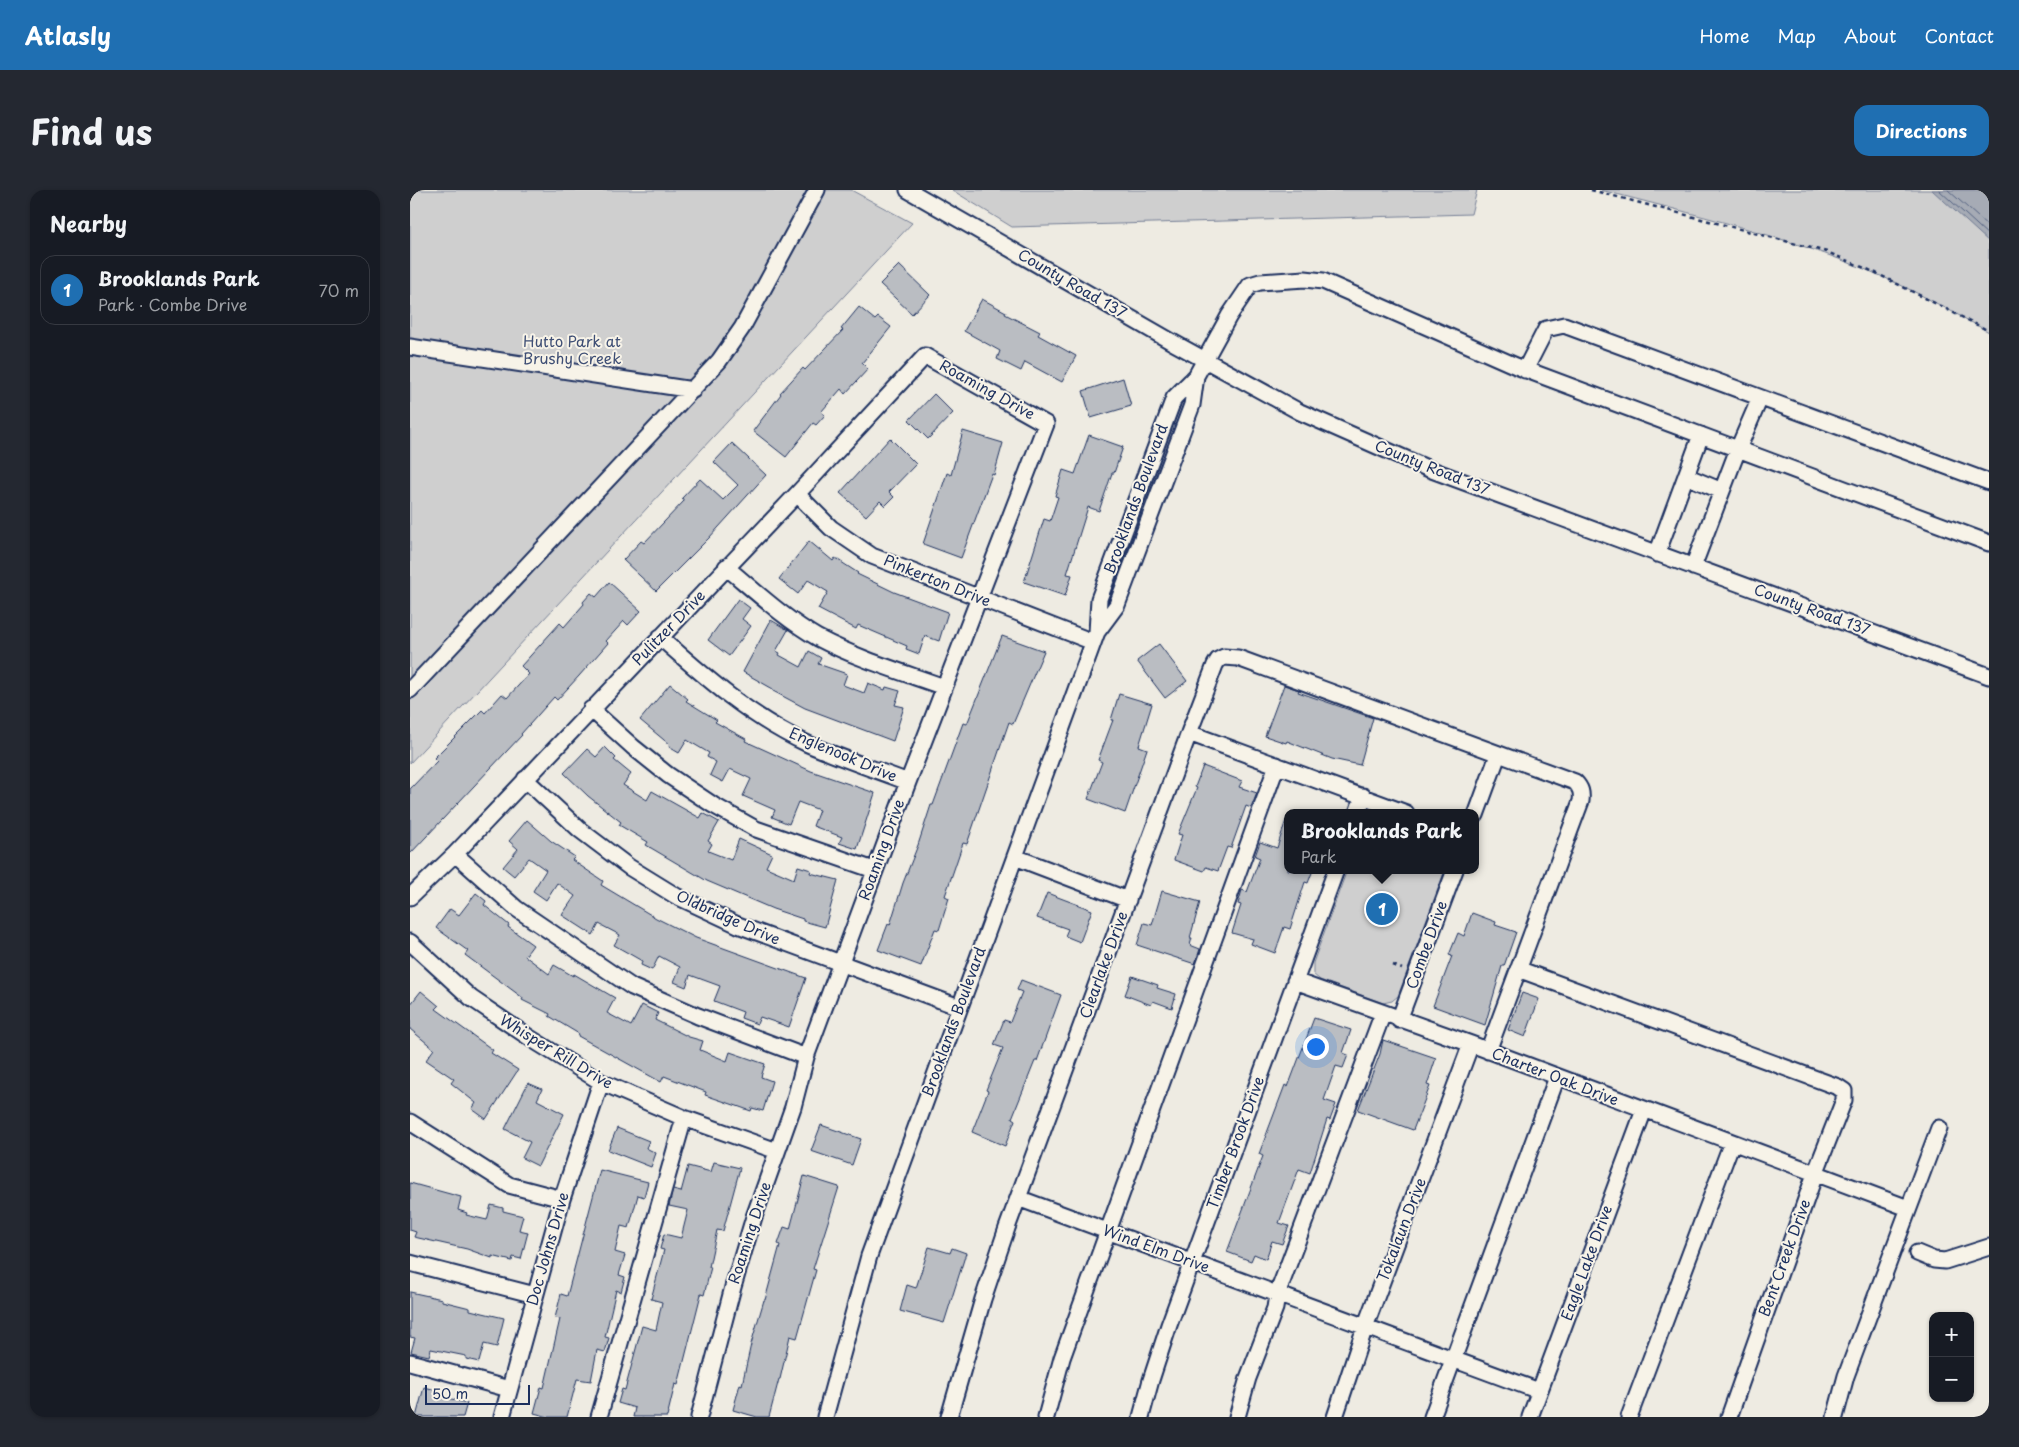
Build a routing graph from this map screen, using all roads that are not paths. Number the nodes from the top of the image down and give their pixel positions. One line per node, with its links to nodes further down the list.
1 (817, 190): 7 (street)
2 (908, 190): 5 (street, County Road 137)
3 (410, 347): 7 (street)
4 (925, 356): 14 (street, Pulitzer Drive); 19 (street, Roaming Drive)
5 (1206, 359): 6 (street, Brooklands Boulevard); 16 (street, County Road 137); 21 (street, Brooklands Boulevard)
6 (1525, 370): 8 (street); 9 (street)
7 (693, 390): 24 (street)
8 (1760, 398): 10 (street); 12 (street)
9 (1701, 435): 10 (street); 11 (street)
10 (1738, 449): 13 (street); 15 (street)
11 (1686, 476): 13 (street); 16 (street)
12 (1989, 482)
13 (1722, 491): 18 (street)
14 (797, 494): 17 (street, Pulitzer Drive); 19 (street, Pinkerton Drive)
15 (1989, 543)
16 (1657, 554): 18 (street, County Road 137)
17 (726, 567): 20 (street, Pulitzer Drive); 23 (street)
18 (1693, 567): 22 (street, County Road 137)
19 (979, 598): 21 (street, Pinkerton Drive); 23 (street, Roaming Drive)
20 (660, 636): 25 (street, Pulitzer Drive); 30 (street, Englenook Drive)
21 (1095, 637): 36 (street, Brooklands Boulevard)
22 (1989, 676)
23 (944, 687): 30 (street, Roaming Drive)
24 (410, 690)
25 (592, 709): 29 (street, Pulitzer Drive); 37 (street)
26 (1189, 733): 27 (street, Clearlake Drive); 28 (street); 41 (street, Clearlake Drive)
27 (1498, 755): 34 (street); 44 (street)
28 (1277, 766): 31 (street); 64 (street)
29 (525, 779): 35 (street, Pulitzer Drive); 43 (street, Oldbridge Drive)
30 (908, 782): 37 (street, Roaming Drive)
31 (1363, 796): 32 (street); 33 (street)
32 (1358, 809)
33 (1396, 809)
34 (1478, 809)
35 (455, 854): 40 (street, Pulitzer Drive); 51 (street)
36 (1015, 857): 41 (street); 46 (street, Brooklands Boulevard)
37 (874, 870): 43 (street, Roaming Drive)
38 (1335, 874): 45 (street, Timber Brook Drive)
39 (1454, 874): 48 (street, Combe Drive)
40 (410, 897)
41 (1128, 900): 61 (street, Clearlake Drive)
42 (410, 942): 53 (street, Whisper Rill Drive)
43 (840, 964): 46 (street, Oldbridge Drive); 51 (street, Roaming Drive)
44 (1518, 969): 50 (street); 60 (street, Bent Creek Drive)
45 (1295, 981): 47 (street, Charter Oak Drive); 67 (street, Timber Brook Drive)
46 (959, 1007): 79 (street, Brooklands Boulevard)
47 (1383, 1013): 48 (street, Charter Oak Drive); 70 (street)
48 (1399, 1020): 49 (street, Charter Oak Drive)
49 (1471, 1044): 50 (street, Charter Oak Drive); 71 (street, Tokalaun Drive)
50 (1488, 1051): 52 (street, Charter Oak Drive)
51 (806, 1057): 59 (street, Roaming Drive)
52 (1557, 1077): 54 (street, Charter Oak Drive); 72 (street)
53 (601, 1082): 55 (street, Whisper Rill Drive); 62 (street, Doc Johns Drive)
54 (1644, 1110): 58 (street, Charter Oak Drive); 75 (street, Eagle Lake Drive)
55 (684, 1118): 59 (street, Whisper Rill Drive); 77 (street)
56 (410, 1122): 62 (street)
57 (1939, 1128): 63 (street)
58 (1732, 1142): 60 (street, Charter Oak Drive); 87 (street)
59 (777, 1151): 78 (street, Roaming Drive)
60 (1815, 1174): 63 (street, Charter Oak Drive); 88 (street, Bent Creek Drive)
61 (1018, 1198): 64 (street, Wind Elm Drive); 80 (street, Clearlake Drive)
62 (562, 1199): 69 (street, Doc Johns Drive)
63 (1908, 1208): 89 (street)
64 (1107, 1232): 67 (street, Wind Elm Drive); 81 (street)
65 (1989, 1247): 66 (street)
66 (1917, 1253)
67 (1192, 1262): 70 (street, Wind Elm Drive); 82 (street, Timber Brook Drive)
68 (410, 1263): 69 (street)
69 (534, 1295): 74 (street, Doc Johns Drive)
70 (1277, 1295): 71 (street, Wind Elm Drive); 83 (street)
71 (1365, 1327): 72 (street, Wind Elm Drive); 84 (street, Tokalaun Drive)
72 (1454, 1359): 75 (street); 85 (street)
73 (410, 1362): 74 (street)
74 (509, 1389): 76 (street, Doc Johns Drive)
75 (1539, 1391): 86 (street, Eagle Lake Drive)
76 (502, 1417)
77 (599, 1417)
78 (699, 1417)
79 (825, 1417)
80 (949, 1417)
81 (1046, 1417)
82 (1141, 1417)
83 (1238, 1417)
84 (1335, 1417)
85 (1432, 1417)
86 (1530, 1417)
87 (1630, 1417)
88 (1729, 1417)
89 (1835, 1417)

